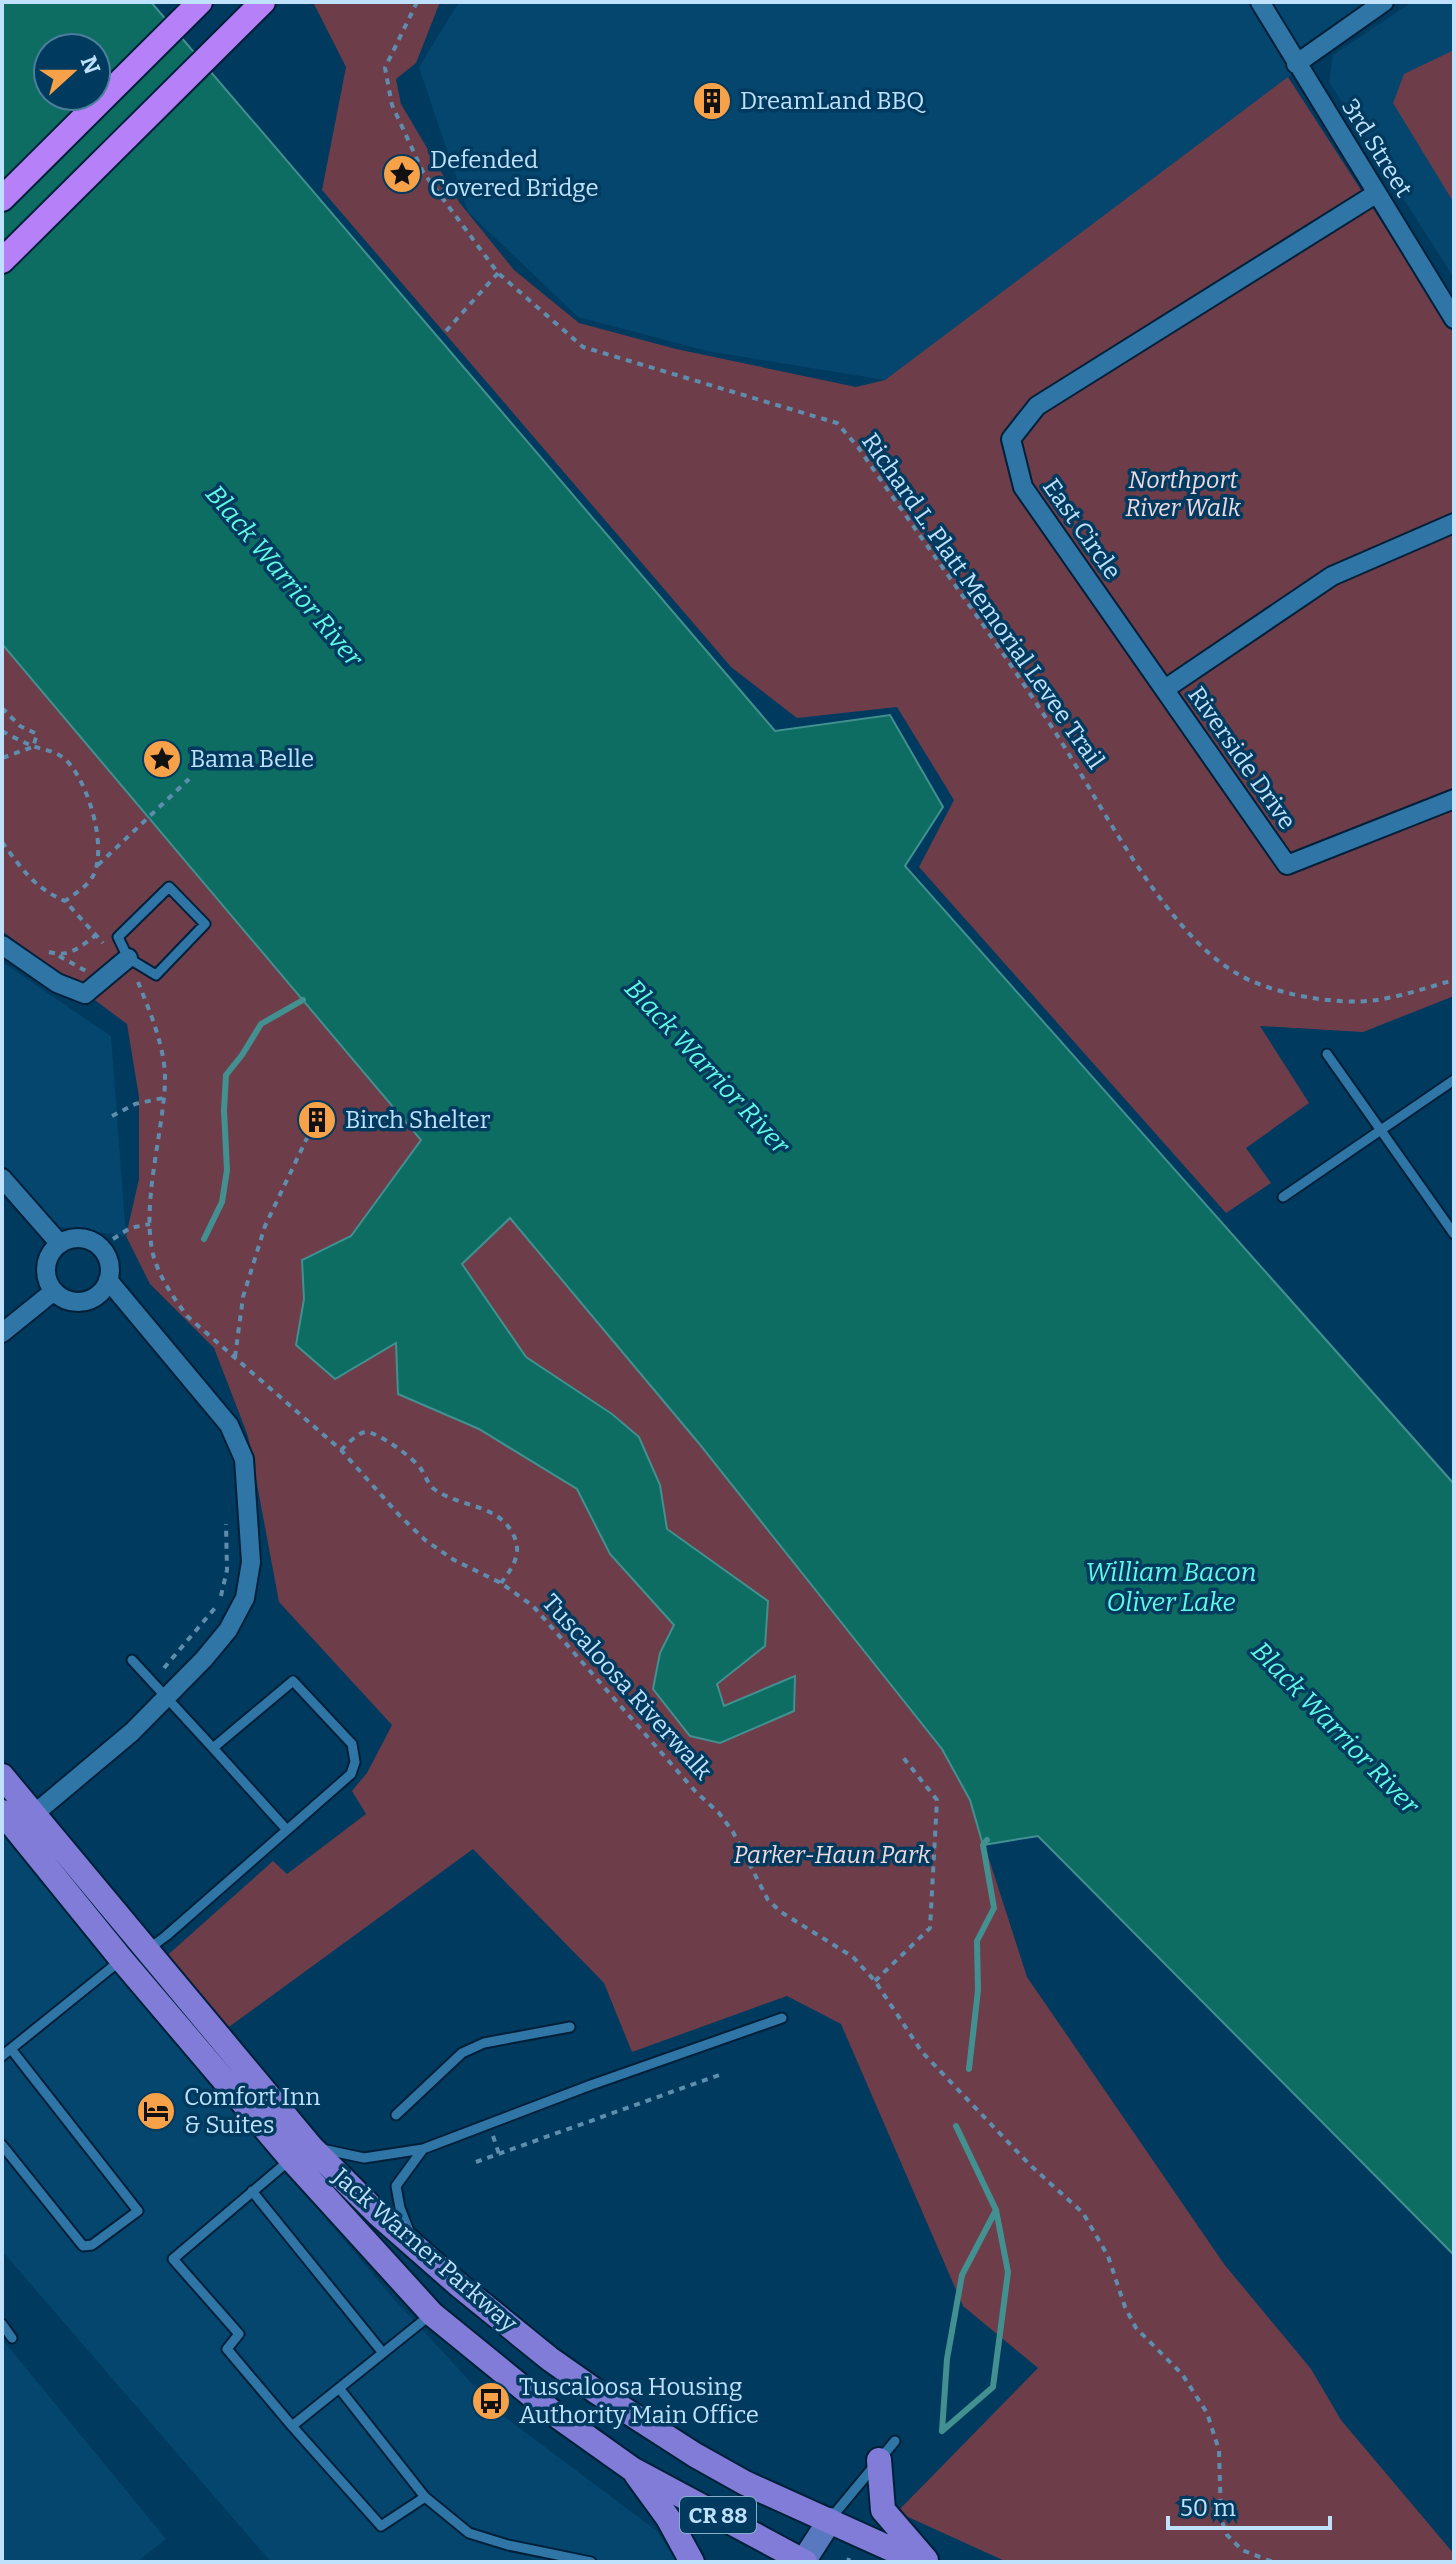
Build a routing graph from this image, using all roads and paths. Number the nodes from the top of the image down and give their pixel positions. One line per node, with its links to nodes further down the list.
1 (200, 2): 8 (highway)
2 (263, 2): 9 (highway)
3 (417, 2): 10 (path, Richard L. Platt Memorial Levee Trail)
4 (1260, 2): 6 (street, 3rd Street)
5 (1384, 2): 6 (street)
6 (1296, 64): 7 (street, 3rd Street)
7 (1377, 193): 11 (street, 3rd Street); 14 (street, East Circle)
8 (2, 199)
9 (2, 261)
10 (498, 273): 12 (path); 29 (path, Richard L. Platt Memorial Levee Trail)
11 (1454, 319)
12 (446, 331)
13 (1454, 523): 14 (street)
14 (1165, 689): 20 (street, Riverside Drive)
15 (2, 708): 17 (path)
16 (2, 731): 17 (path)
17 (33, 747): 18 (path); 22 (path)
18 (2, 758)
19 (189, 779): 22 (path)
20 (1454, 799)
21 (2, 842): 23 (path, Tuscaloosa Riverwalk)
22 (97, 866): 23 (path)
23 (65, 901): 24 (path, Tuscaloosa Riverwalk)
24 (96, 935): 27 (path); 28 (path, Tuscaloosa Riverwalk)
25 (2, 945): 30 (street)
26 (37, 945): 27 (path)
27 (57, 955): 30 (path)
28 (125, 961): 28 (lane); 30 (street); 33 (path, Tuscaloosa Riverwalk)
29 (1454, 980)
30 (102, 981)
31 (1327, 1054): 35 (lane)
32 (1454, 1080): 35 (lane)
33 (163, 1098): 34 (path); 39 (path, Tuscaloosa Riverwalk)
34 (112, 1116)
35 (1383, 1131): 38 (lane); 40 (lane)
36 (307, 1138): 46 (path)
37 (2, 1178): 42 (street)
38 (1283, 1197)
39 (150, 1224): 41 (path); 46 (path, Tuscaloosa Riverwalk)
40 (1454, 1234)
41 (113, 1239)
42 (60, 1244): 43 (street); 44 (street)
43 (108, 1280): 44 (street); 52 (street)
44 (54, 1291): 45 (street)
45 (2, 1333)
46 (235, 1357): 47 (path, Tuscaloosa Riverwalk)
47 (341, 1450): 49 (path, Tuscaloosa Riverwalk); 49 (path)
48 (226, 1524): 51 (path)
49 (501, 1583): 61 (path, Tuscaloosa Riverwalk)
50 (132, 1660): 52 (lane)
51 (163, 1670)
52 (166, 1698): 53 (lane); 57 (street)
53 (213, 1748): 58 (lane); 58 (lane)
54 (902, 1756): 61 (path)
55 (2, 1776): 57 (main road, Jack Warner Parkway)
56 (2, 1812): 60 (main road, Jack Warner Parkway / CR 88)
57 (33, 1815): 59 (main road, Jack Warner Parkway)
58 (287, 1830): 59 (lane)
59 (147, 1950): 70 (main road, Jack Warner Parkway)
60 (122, 1960): 64 (lane); 70 (main road, Jack Warner Parkway / CR 88)
61 (875, 1981): 89 (path, Tuscaloosa Riverwalk)
62 (782, 2018): 69 (lane)
63 (570, 2027): 67 (lane)
64 (11, 2049): 65 (lane); 68 (lane)
65 (2, 2056)
66 (719, 2075): 71 (path)
67 (396, 2115)
68 (2, 2145)
69 (423, 2149): 70 (lane); 73 (lane)
70 (301, 2153): 72 (lane); 73 (main road, Jack Warner Parkway); 74 (main road, Jack Warner Parkway / CR 88)
71 (476, 2162)
72 (252, 2191): 77 (lane); 79 (lane)
73 (415, 2246): 83 (main road, Jack Warner Parkway)
74 (432, 2314): 77 (lane); 81 (main road, Jack Warner Parkway / CR 88)
75 (2, 2324): 76 (lane)
76 (12, 2338)
77 (383, 2353): 78 (lane)
78 (339, 2388): 79 (lane); 82 (lane)
79 (292, 2426): 82 (lane)
80 (887, 2450): 83 (lane); 88 (main road)
81 (632, 2469): 85 (main road); 86 (main road, Jack Warner Parkway / CR 88)
82 (425, 2497): 84 (lane)
83 (830, 2520): 86 (main road); 87 (main road, Jack Warner Parkway)
84 (591, 2562)
85 (692, 2562)
86 (804, 2562)
87 (920, 2562)
88 (928, 2562)
89 (1273, 2562)

